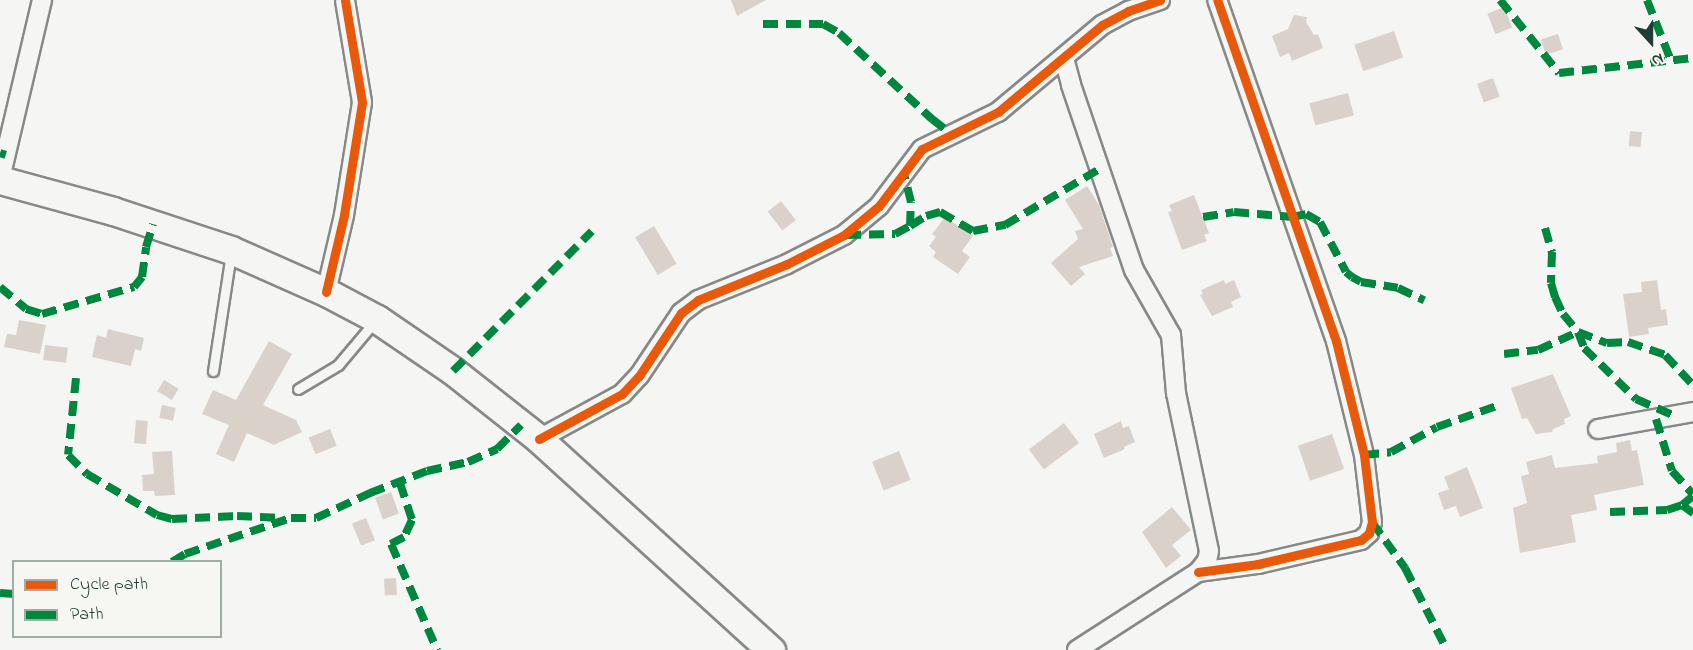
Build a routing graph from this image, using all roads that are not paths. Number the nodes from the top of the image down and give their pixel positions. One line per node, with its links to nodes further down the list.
1 (42, 0): 6 (street)
2 (345, 0): 8 (street)
3 (1160, 0): 5 (street)
4 (1217, 0): 15 (street)
5 (1064, 57): 14 (street); 15 (street)
6 (0, 180): 7 (main road)
7 (231, 250): 8 (main road); 10 (lane)
8 (326, 292): 9 (main road)
9 (377, 319): 11 (lane); 14 (main road)
10 (213, 372)
11 (298, 388)
12 (1693, 412): 13 (street)
13 (1598, 429)
14 (539, 439): 16 (main road)
15 (1198, 572): 17 (street)
16 (771, 650)
17 (1077, 650)

